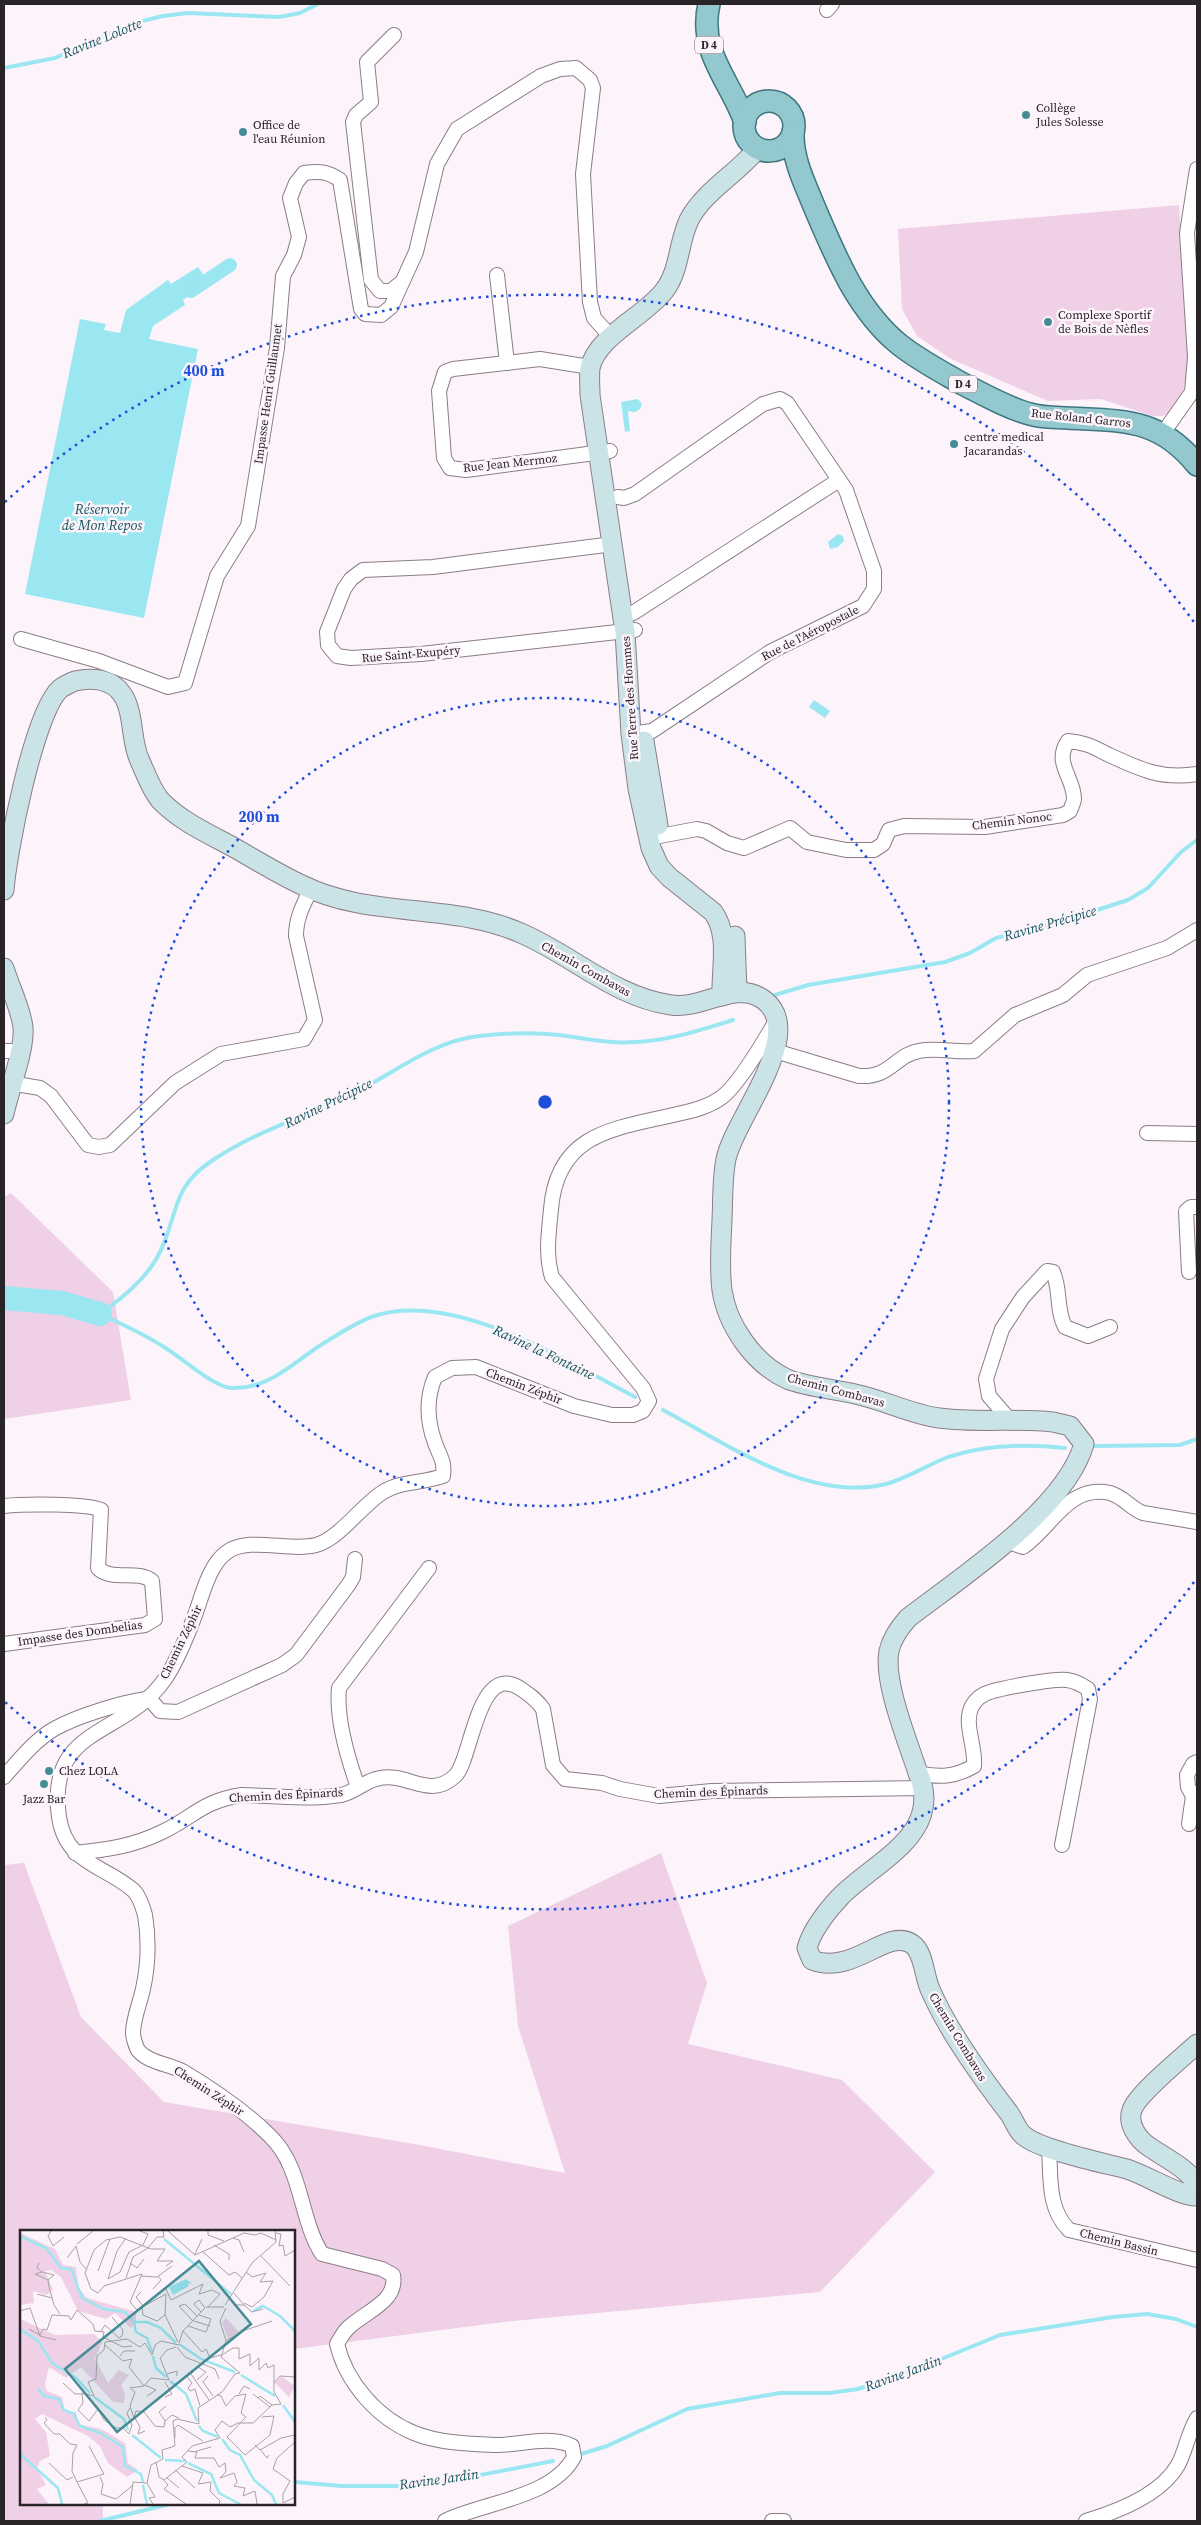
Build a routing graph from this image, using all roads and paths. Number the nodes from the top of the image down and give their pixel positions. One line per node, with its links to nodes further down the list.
1 (709, 4): 3 (main road, D 4)
2 (394, 35): 11 (street)
3 (726, 83): 4 (main road); 5 (main road, D 4)
4 (760, 102): 5 (main road); 6 (main road)
5 (745, 122): 7 (main road)
6 (793, 132): 7 (main road); 9 (main road, Rue Roland Garros / D 4)
7 (767, 148): 9 (main road, Rue Roland Garros / D 4); 12 (street)
8 (1197, 169): 15 (street)
9 (800, 172): 15 (main road, Rue Roland Garros / D 4)
10 (497, 275): 13 (street)
11 (404, 280): 12 (street, Impasse Henri Guillaumet); 22 (street, Impasse Henri Guillaumet)
12 (611, 338): 14 (street)
13 (507, 363): 14 (street, Rue Jean Mermoz); 16 (street, Rue Jean Mermoz)
14 (590, 370): 16 (street, Rue Terre des Hommes)
15 (1163, 433): 17 (main road, Rue Roland Garros / D 4)
16 (605, 452): 19 (street, Rue Terre des Hommes); 20 (street, Rue Terre des Hommes)
17 (1197, 465)
18 (839, 480): 19 (street, Rue de l'Aéropostale); 21 (street); 23 (street, Rue de l'Aéropostale)
19 (618, 496): 21 (street, Rue Terre des Hommes)
20 (613, 544): 21 (street, Rue Terre des Hommes); 21 (street, Rue Saint-Exupéry)
21 (631, 625): 23 (street, Rue Terre des Hommes)
22 (21, 639)
23 (637, 734): 25 (street, Rue Terre des Hommes)
24 (1197, 774): 25 (street, Chemin Nonoc)
25 (654, 837): 30 (street, Rue Terre des Hommes)
26 (311, 889): 27 (street, Chemin Combavas); 30 (street, Chemin Combavas); 34 (street)
27 (4, 890)
28 (1197, 930): 33 (street)
29 (4, 968): 32 (street)
30 (729, 994): 31 (street)
31 (777, 1019): 33 (street, Chemin Combavas); 48 (street, Chemin Zéphir)
32 (12, 1051): 34 (street)
33 (775, 1051): 41 (street, Chemin Combavas)
34 (10, 1083): 35 (street)
35 (4, 1109)
36 (1147, 1133): 37 (street)
37 (1197, 1134)
38 (1197, 1207): 39 (street)
39 (1189, 1272)
40 (1110, 1327): 41 (street)
41 (1009, 1419): 44 (street, Chemin Combavas)
42 (4, 1506): 47 (street, Impasse des Dombelias)
43 (1197, 1522): 44 (street)
44 (1006, 1541): 51 (street, Chemin Combavas)
45 (355, 1559): 48 (street)
46 (429, 1568): 52 (street, Chemin des Épinards)
47 (4, 1644)
48 (150, 1698): 50 (street); 55 (street, Chemin Zéphir)
49 (1197, 1762): 53 (street)
50 (4, 1777)
51 (922, 1781): 52 (street, Chemin des Épinards); 54 (street); 57 (street, Chemin Combavas)
52 (358, 1787): 55 (street, Chemin des Épinards)
53 (1189, 1824)
54 (1062, 1845)
55 (75, 1853): 62 (street, Chemin Zéphir)
56 (1197, 2044): 58 (street)
57 (1049, 2147): 59 (street, Chemin Combavas); 60 (street, Chemin Bassin)
58 (1197, 2184)
59 (1197, 2196)
60 (1197, 2260)
61 (1197, 2418): 65 (street)
62 (445, 2521)
63 (772, 2521): 64 (street)
64 (784, 2521)
65 (1086, 2521)

